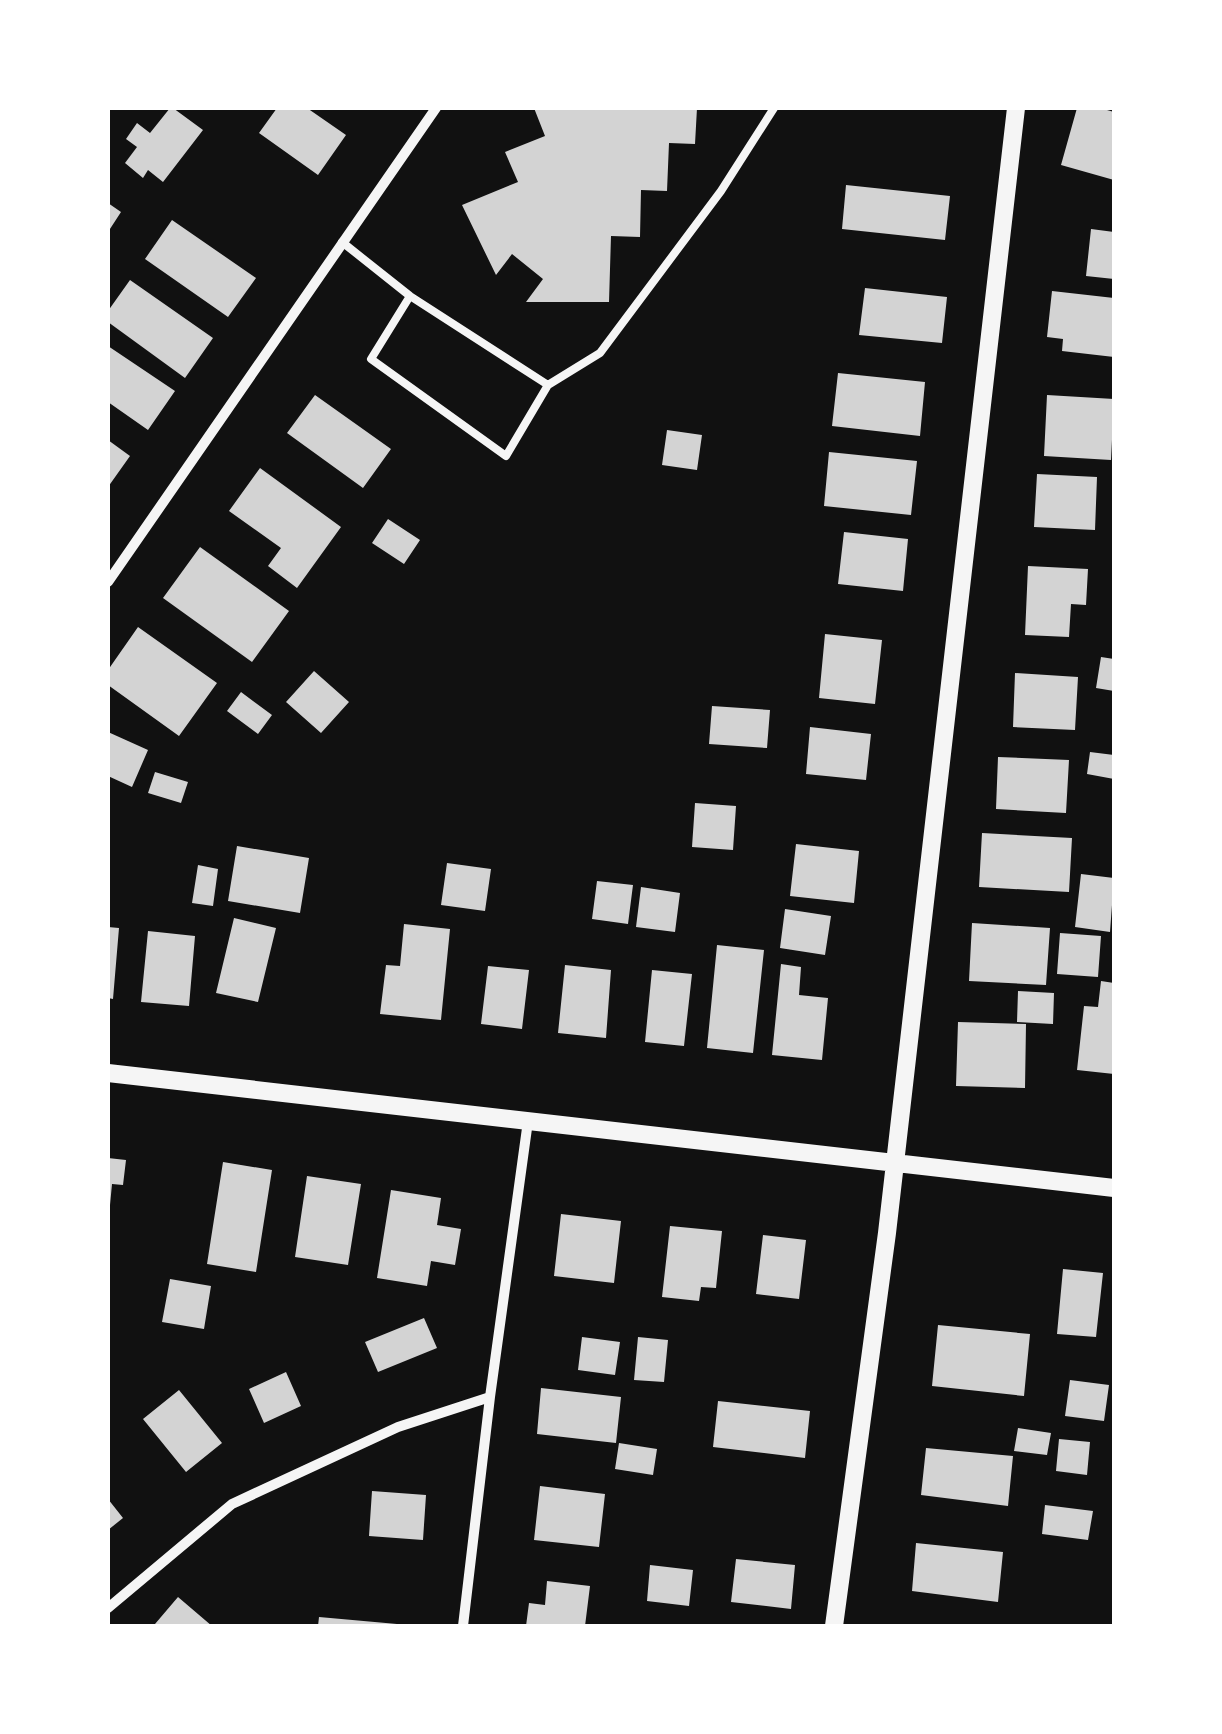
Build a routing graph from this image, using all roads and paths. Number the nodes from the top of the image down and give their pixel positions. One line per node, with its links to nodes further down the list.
1 (436, 108): 4 (street)
2 (774, 108): 6 (lane)
3 (1016, 108): 10 (street)
4 (342, 242): 5 (lane); 7 (street)
5 (410, 296): 6 (lane); 6 (lane)
6 (548, 384)
7 (108, 582)
8 (108, 1074): 9 (street)
9 (528, 1121): 10 (street); 12 (street)
10 (895, 1162): 11 (street); 15 (street)
11 (1114, 1188)
12 (490, 1396): 13 (street); 14 (street)
13 (108, 1608)
14 (463, 1626)
15 (834, 1626)

